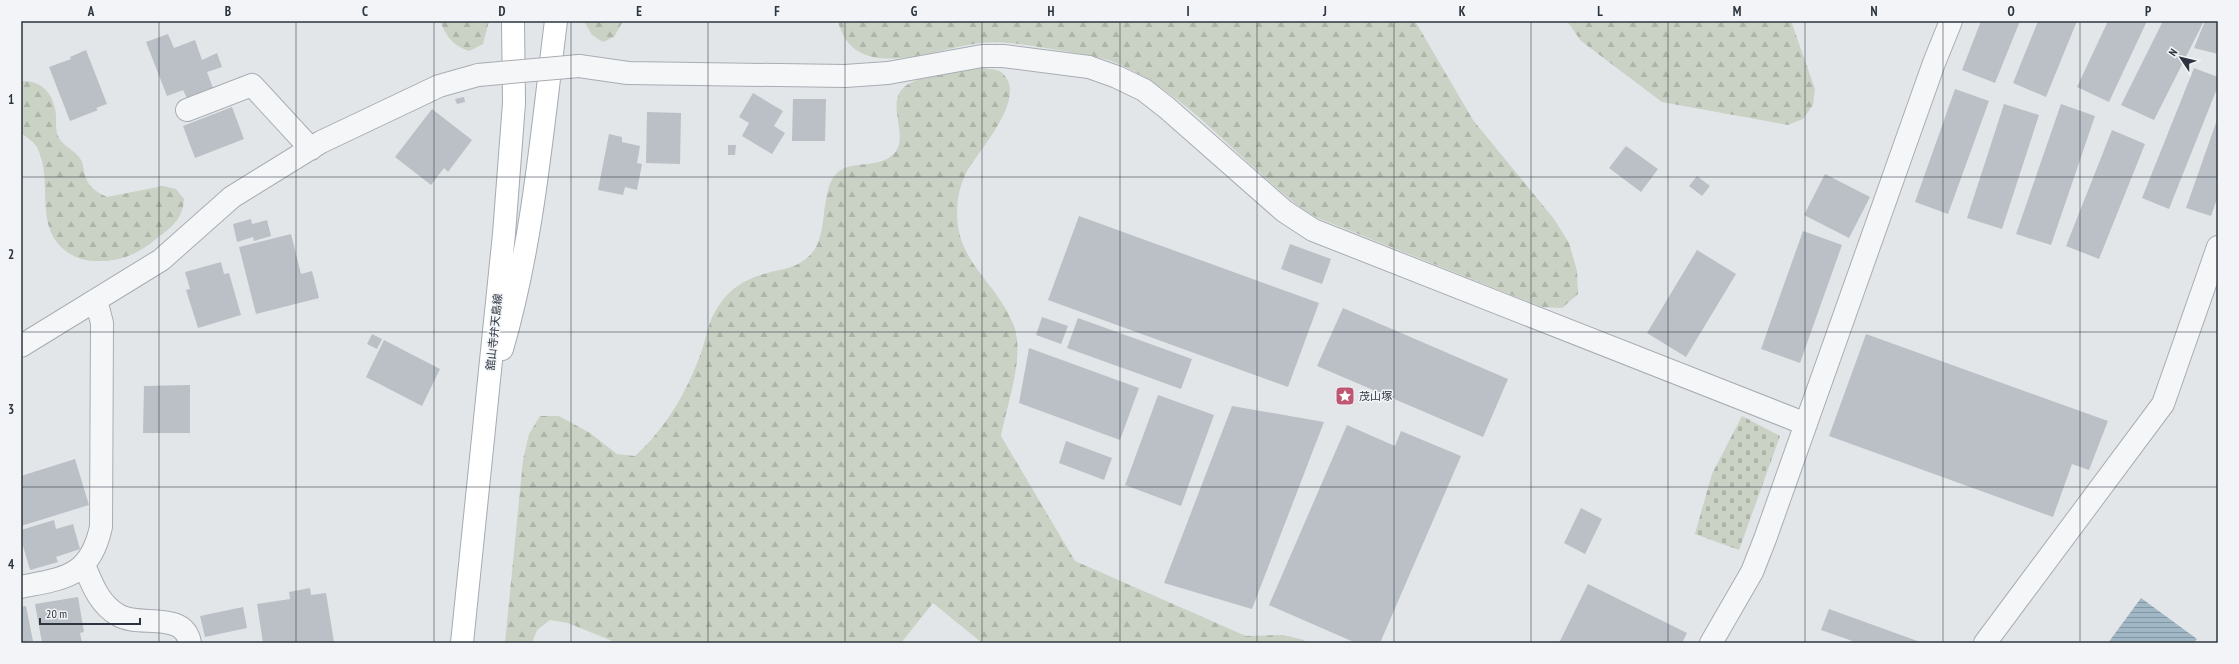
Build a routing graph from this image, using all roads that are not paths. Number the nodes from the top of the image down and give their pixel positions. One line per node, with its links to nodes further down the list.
1 (509, 21): 5 (main road)
2 (513, 21): 5 (main road, 舘山寺弁天島線)
3 (556, 21): 11 (main road)
4 (1951, 21): 12 (street)
5 (514, 44): 11 (main road, 舘山寺弁天島線)
6 (187, 110): 7 (street)
7 (311, 149): 9 (street); 12 (street, bridge)
8 (2218, 247): 18 (street)
9 (96, 300): 10 (street); 13 (street)
10 (21, 346)
11 (486, 406): 16 (main road, 舘山寺弁天島線)
12 (1806, 424): 17 (street)
13 (84, 565): 14 (street); 15 (street)
14 (21, 588)
15 (190, 643)
16 (462, 643)
17 (1711, 643)
18 (1986, 643)

